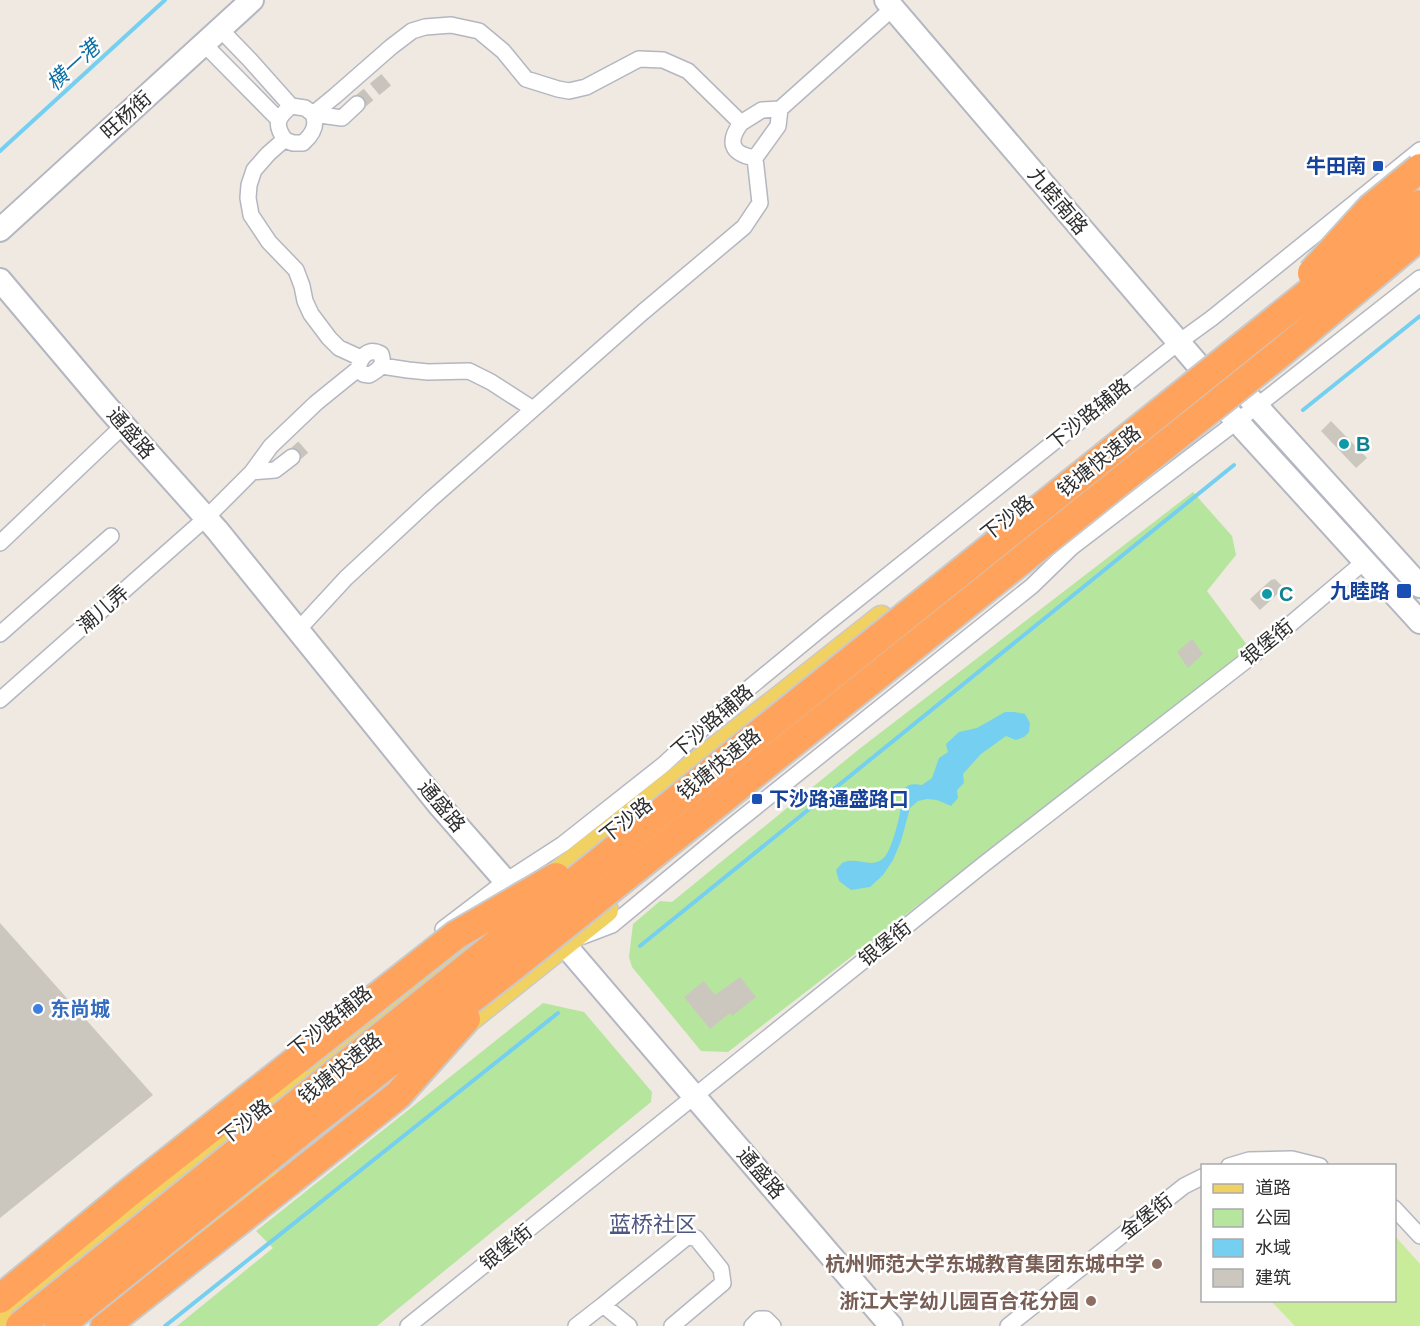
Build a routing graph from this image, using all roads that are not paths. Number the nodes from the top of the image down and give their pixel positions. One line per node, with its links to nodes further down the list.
1 (252, 0): 3 (street, 旺杨街)
2 (889, 4): 6 (street); 22 (street, 九睦南路)
3 (212, 36): 5 (street); 8 (street); 16 (street, 旺杨街)
4 (357, 104): 7 (street)
5 (291, 106): 7 (street); 8 (street)
6 (780, 109): 9 (street); 12 (street)
7 (313, 114): 9 (street); 10 (street)
8 (279, 120): 10 (street)
9 (741, 123): 12 (street)
10 (285, 139): 24 (street)
11 (1420, 150): 22 (street, 下沙路辅路)
12 (755, 158): 27 (street)
13 (1420, 168): 28 (highway, bridge)
14 (1420, 188): 25 (main road, 下沙路)
15 (1420, 204): 28 (highway, 钱塘快速路, bridge)
16 (0, 230)
17 (1420, 236): 23 (highway, 钱塘快速路, bridge)
18 (1420, 243): 26 (main road)
19 (1420, 257): 23 (highway, bridge)
20 (1420, 278): 26 (street)
21 (0, 280): 30 (street, 通盛路)
22 (1179, 342): 25 (street, 九睦南路); 43 (street, 下沙路辅路)
23 (1283, 351): 46 (highway, 钱塘快速路, bridge)
24 (359, 364): 27 (street); 32 (street, 潮儿弄)
25 (1199, 366): 26 (street); 29 (street, 九睦南路); 44 (main road, 下沙路)
26 (1250, 398): 29 (main road); 37 (street)
27 (533, 409): 39 (street)
28 (1160, 413): 42 (highway, 钱塘快速路, bridge)
29 (1230, 414): 36 (street); 45 (main road)
30 (124, 425): 33 (street, 通盛路); 35 (street)
31 (292, 456): 32 (street)
32 (252, 472): 33 (street, 潮儿弄)
33 (206, 518): 39 (street, 通盛路); 41 (street, 潮儿弄)
34 (111, 536): 40 (street)
35 (0, 543)
36 (1365, 561): 38 (street); 48 (street, 银堡街)
37 (1420, 586)
38 (1420, 622)
39 (298, 630): 43 (street, 通盛路)
40 (0, 634)
41 (0, 700)
42 (638, 829): 55 (highway, bridge); 58 (highway, 钱塘快速路, bridge)
43 (506, 881): 44 (street, 通盛路); 54 (street, 下沙路辅路)
44 (523, 901): 45 (street, 通盛路); 57 (main road, 下沙路)
45 (564, 944): 47 (main road); 48 (street, 通盛路)
46 (515, 965): 59 (highway, 钱塘快速路, bridge); 61 (highway, bridge)
47 (470, 1018): 60 (main road); 62 (street)
48 (694, 1096): 63 (street, 银堡街); 69 (street, 通盛路)
49 (1236, 1164): 50 (street)
50 (1312, 1164)
51 (1201, 1178): 70 (street, 金堡街)
52 (1396, 1209): 53 (street)
53 (1420, 1236)
54 (0, 1288)
55 (0, 1299)
56 (603, 1305): 64 (street); 65 (street); 66 (street)
57 (0, 1316)
58 (20, 1326)
59 (59, 1326)
60 (81, 1326)
61 (105, 1326)
62 (123, 1326)
63 (408, 1326)
64 (576, 1326)
65 (629, 1326)
66 (672, 1326)
67 (752, 1326): 68 (street)
68 (773, 1326)
69 (891, 1326)
70 (1008, 1326)

